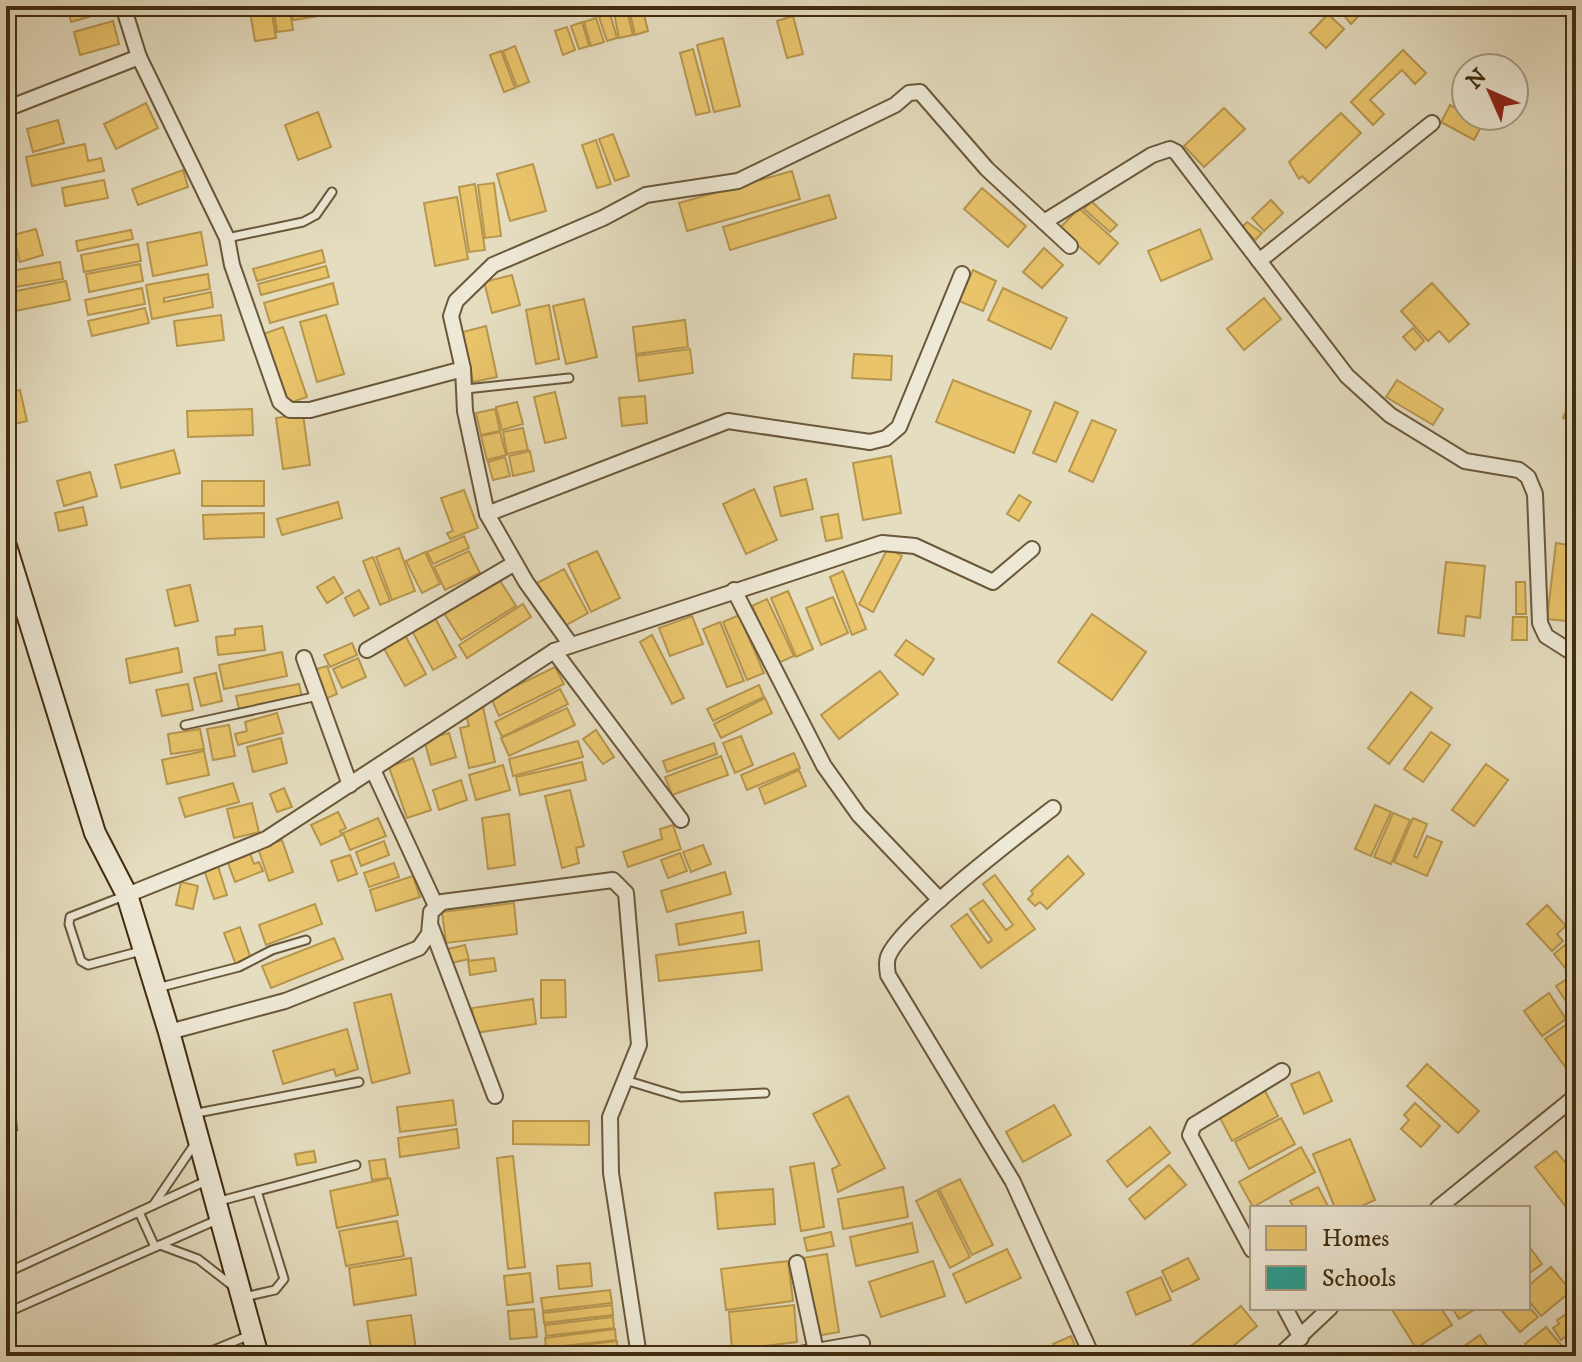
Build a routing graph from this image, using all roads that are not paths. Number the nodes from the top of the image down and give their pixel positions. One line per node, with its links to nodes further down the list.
1 (123, 6): 2 (street)
2 (139, 57): 3 (street); 7 (street)
3 (6, 109)
4 (1432, 123): 9 (street)
5 (332, 192): 7 (lane)
6 (1044, 222): 8 (street); 9 (street); 11 (street)
7 (227, 238): 11 (street)
8 (1070, 246)
9 (1259, 261): 22 (street)
10 (962, 274): 14 (street)
11 (463, 369): 13 (street)
12 (569, 378): 13 (lane)
13 (466, 389): 14 (street)
14 (487, 514): 17 (street)
15 (6, 546): 30 (street)
16 (1032, 549): 18 (street)
17 (515, 563): 19 (street); 20 (street)
18 (734, 590): 19 (street); 31 (street)
19 (571, 645): 21 (street)
20 (367, 650)
21 (554, 651): 26 (street); 29 (street)
22 (1576, 655)
23 (304, 658): 24 (street)
24 (318, 696): 25 (lane); 27 (street)
25 (185, 725)
26 (373, 770): 27 (street); 32 (street)
27 (350, 785): 30 (street)
28 (1053, 808): 31 (street)
29 (681, 820)
30 (127, 895): 35 (street); 35 (lane)
31 (940, 900): 71 (street)
32 (436, 906): 33 (street); 39 (street)
33 (430, 924): 37 (street); 42 (street)
34 (306, 940): 36 (lane)
35 (144, 950): 36 (street)
36 (155, 989): 37 (street)
37 (169, 1032): 44 (street)
38 (1282, 1071): 54 (street)
39 (625, 1080): 41 (lane); 69 (street)
40 (359, 1082): 44 (lane)
41 (765, 1093)
42 (495, 1096)
43 (1576, 1096): 50 (street)
44 (190, 1115): 45 (street)
45 (197, 1139): 47 (street); 49 (lane)
46 (356, 1165): 48 (lane)
47 (208, 1180): 49 (lane); 51 (street)
48 (257, 1191): 51 (lane); 57 (lane)
49 (153, 1205): 52 (lane)
50 (1440, 1206)
51 (217, 1211): 53 (lane); 57 (street)
52 (139, 1212): 53 (lane); 56 (lane)
53 (158, 1246): 57 (lane); 60 (lane)
54 (1250, 1246)
55 (797, 1263): 64 (street)
56 (6, 1273)
57 (241, 1294): 61 (street)
58 (1286, 1310): 62 (street)
59 (1328, 1310): 62 (street)
60 (6, 1313)
61 (252, 1334): 66 (lane); 67 (street)
62 (1301, 1338): 72 (street)
63 (862, 1343): 64 (street)
64 (816, 1351): 70 (street)
65 (368, 1354): 68 (lane)
66 (199, 1356)
67 (258, 1356)
68 (357, 1356)
69 (639, 1356)
70 (788, 1356)
71 (1092, 1356)
72 (1279, 1356)

